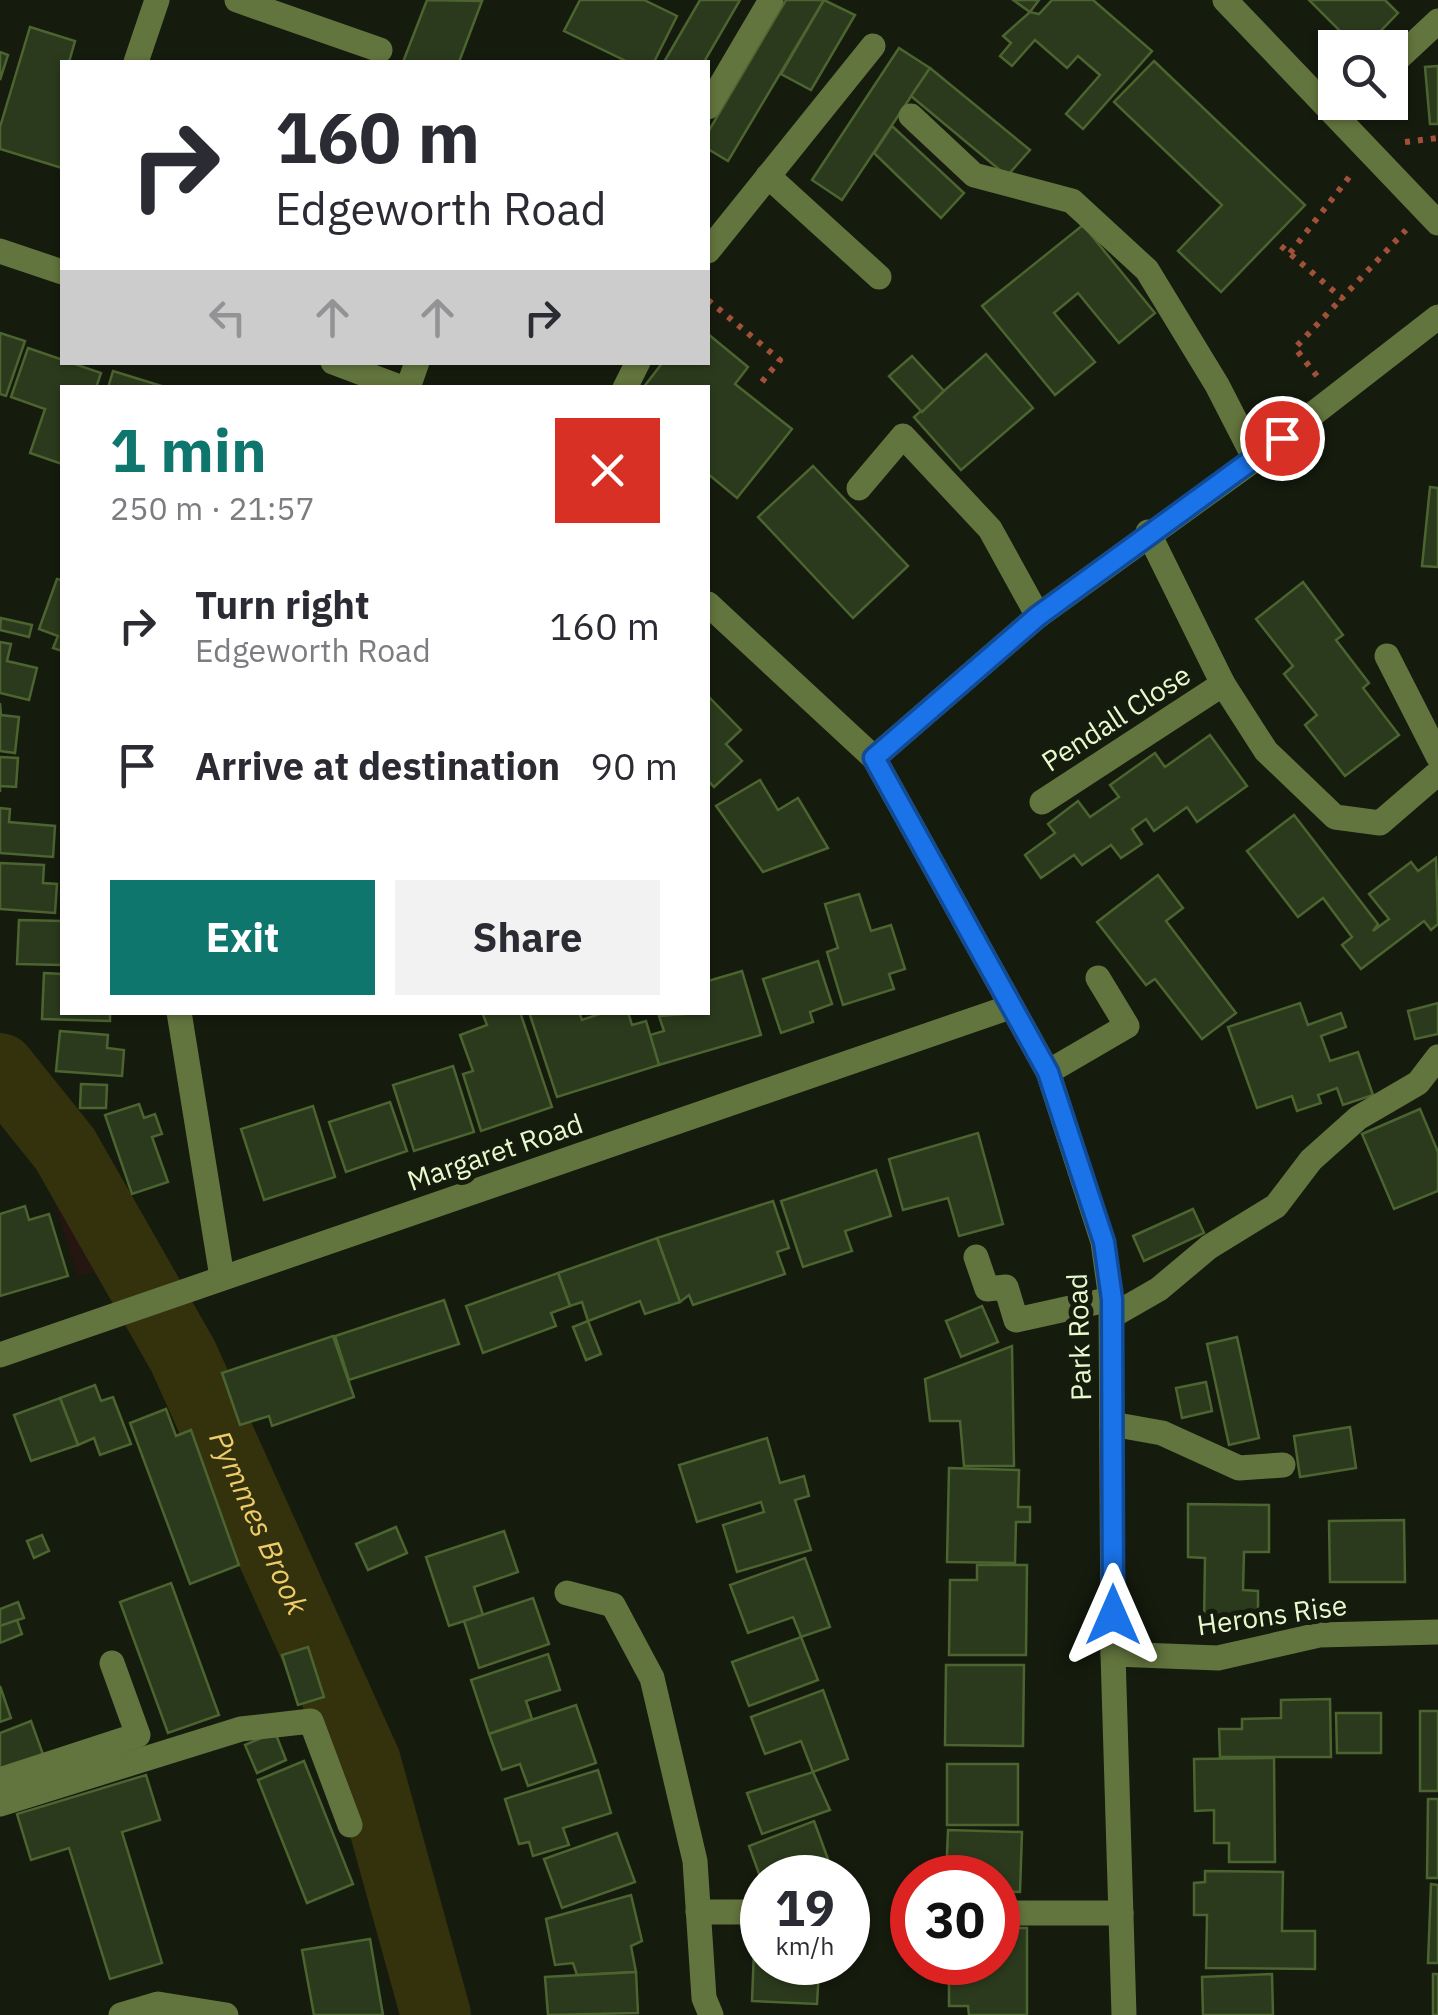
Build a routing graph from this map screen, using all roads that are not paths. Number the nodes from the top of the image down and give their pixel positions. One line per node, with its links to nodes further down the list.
1 (157, 0): 9 (street)
2 (236, 0): 8 (street)
3 (770, 0): 11 (street)
4 (1225, 0): 10 (street)
5 (1438, 21): 7 (street)
6 (873, 46): 14 (street)
7 (1408, 49)
8 (380, 50)
9 (137, 60)
10 (1318, 85)
11 (710, 104)
12 (911, 116): 23 (street)
13 (1353, 120): 15 (street)
14 (768, 176): 16 (street); 19 (street)
15 (1431, 216)
16 (710, 248)
17 (0, 252): 18 (street)
18 (60, 271)
19 (880, 277)
20 (1438, 317): 23 (street)
21 (341, 365): 22 (street)
22 (398, 385)
23 (1255, 459): 25 (street)
24 (858, 488): 27 (street)
25 (1148, 532): 27 (street); 29 (street, Pendall Close)
26 (710, 606): 31 (street, Park Road)
27 (1038, 616): 31 (street)
28 (1387, 656): 30 (street)
29 (1223, 684): 32 (street, Pendall Close); 33 (street, Pendall Close)
30 (1438, 756)
31 (874, 758): 35 (street, Park Road)
32 (1438, 773)
33 (1042, 802)
34 (1098, 978): 38 (street)
35 (1010, 1007): 38 (street, Park Road); 40 (street, Margaret Road)
36 (179, 1015): 40 (street)
37 (1438, 1057): 41 (street)
38 (1048, 1072): 41 (street, Park Road)
39 (976, 1257): 41 (street)
40 (222, 1278): 42 (street, Margaret Road)
41 (1112, 1308): 43 (street, Park Road)
42 (0, 1355)
43 (1112, 1424): 44 (street); 47 (street, Park Road)
44 (1283, 1466)
45 (567, 1593): 52 (street)
46 (1438, 1632): 47 (street, Herons Rise)
47 (1113, 1654): 55 (street, Park Road)
48 (112, 1663): 49 (street)
49 (0, 1780)
50 (0, 1804): 51 (street)
51 (350, 1825)
52 (698, 1912): 53 (street); 58 (street)
53 (740, 1912)
54 (1020, 1913): 55 (street)
55 (1121, 1913): 59 (street, Park Road)
56 (121, 2015): 57 (street)
57 (226, 2015)
58 (711, 2015)
59 (1124, 2015)

